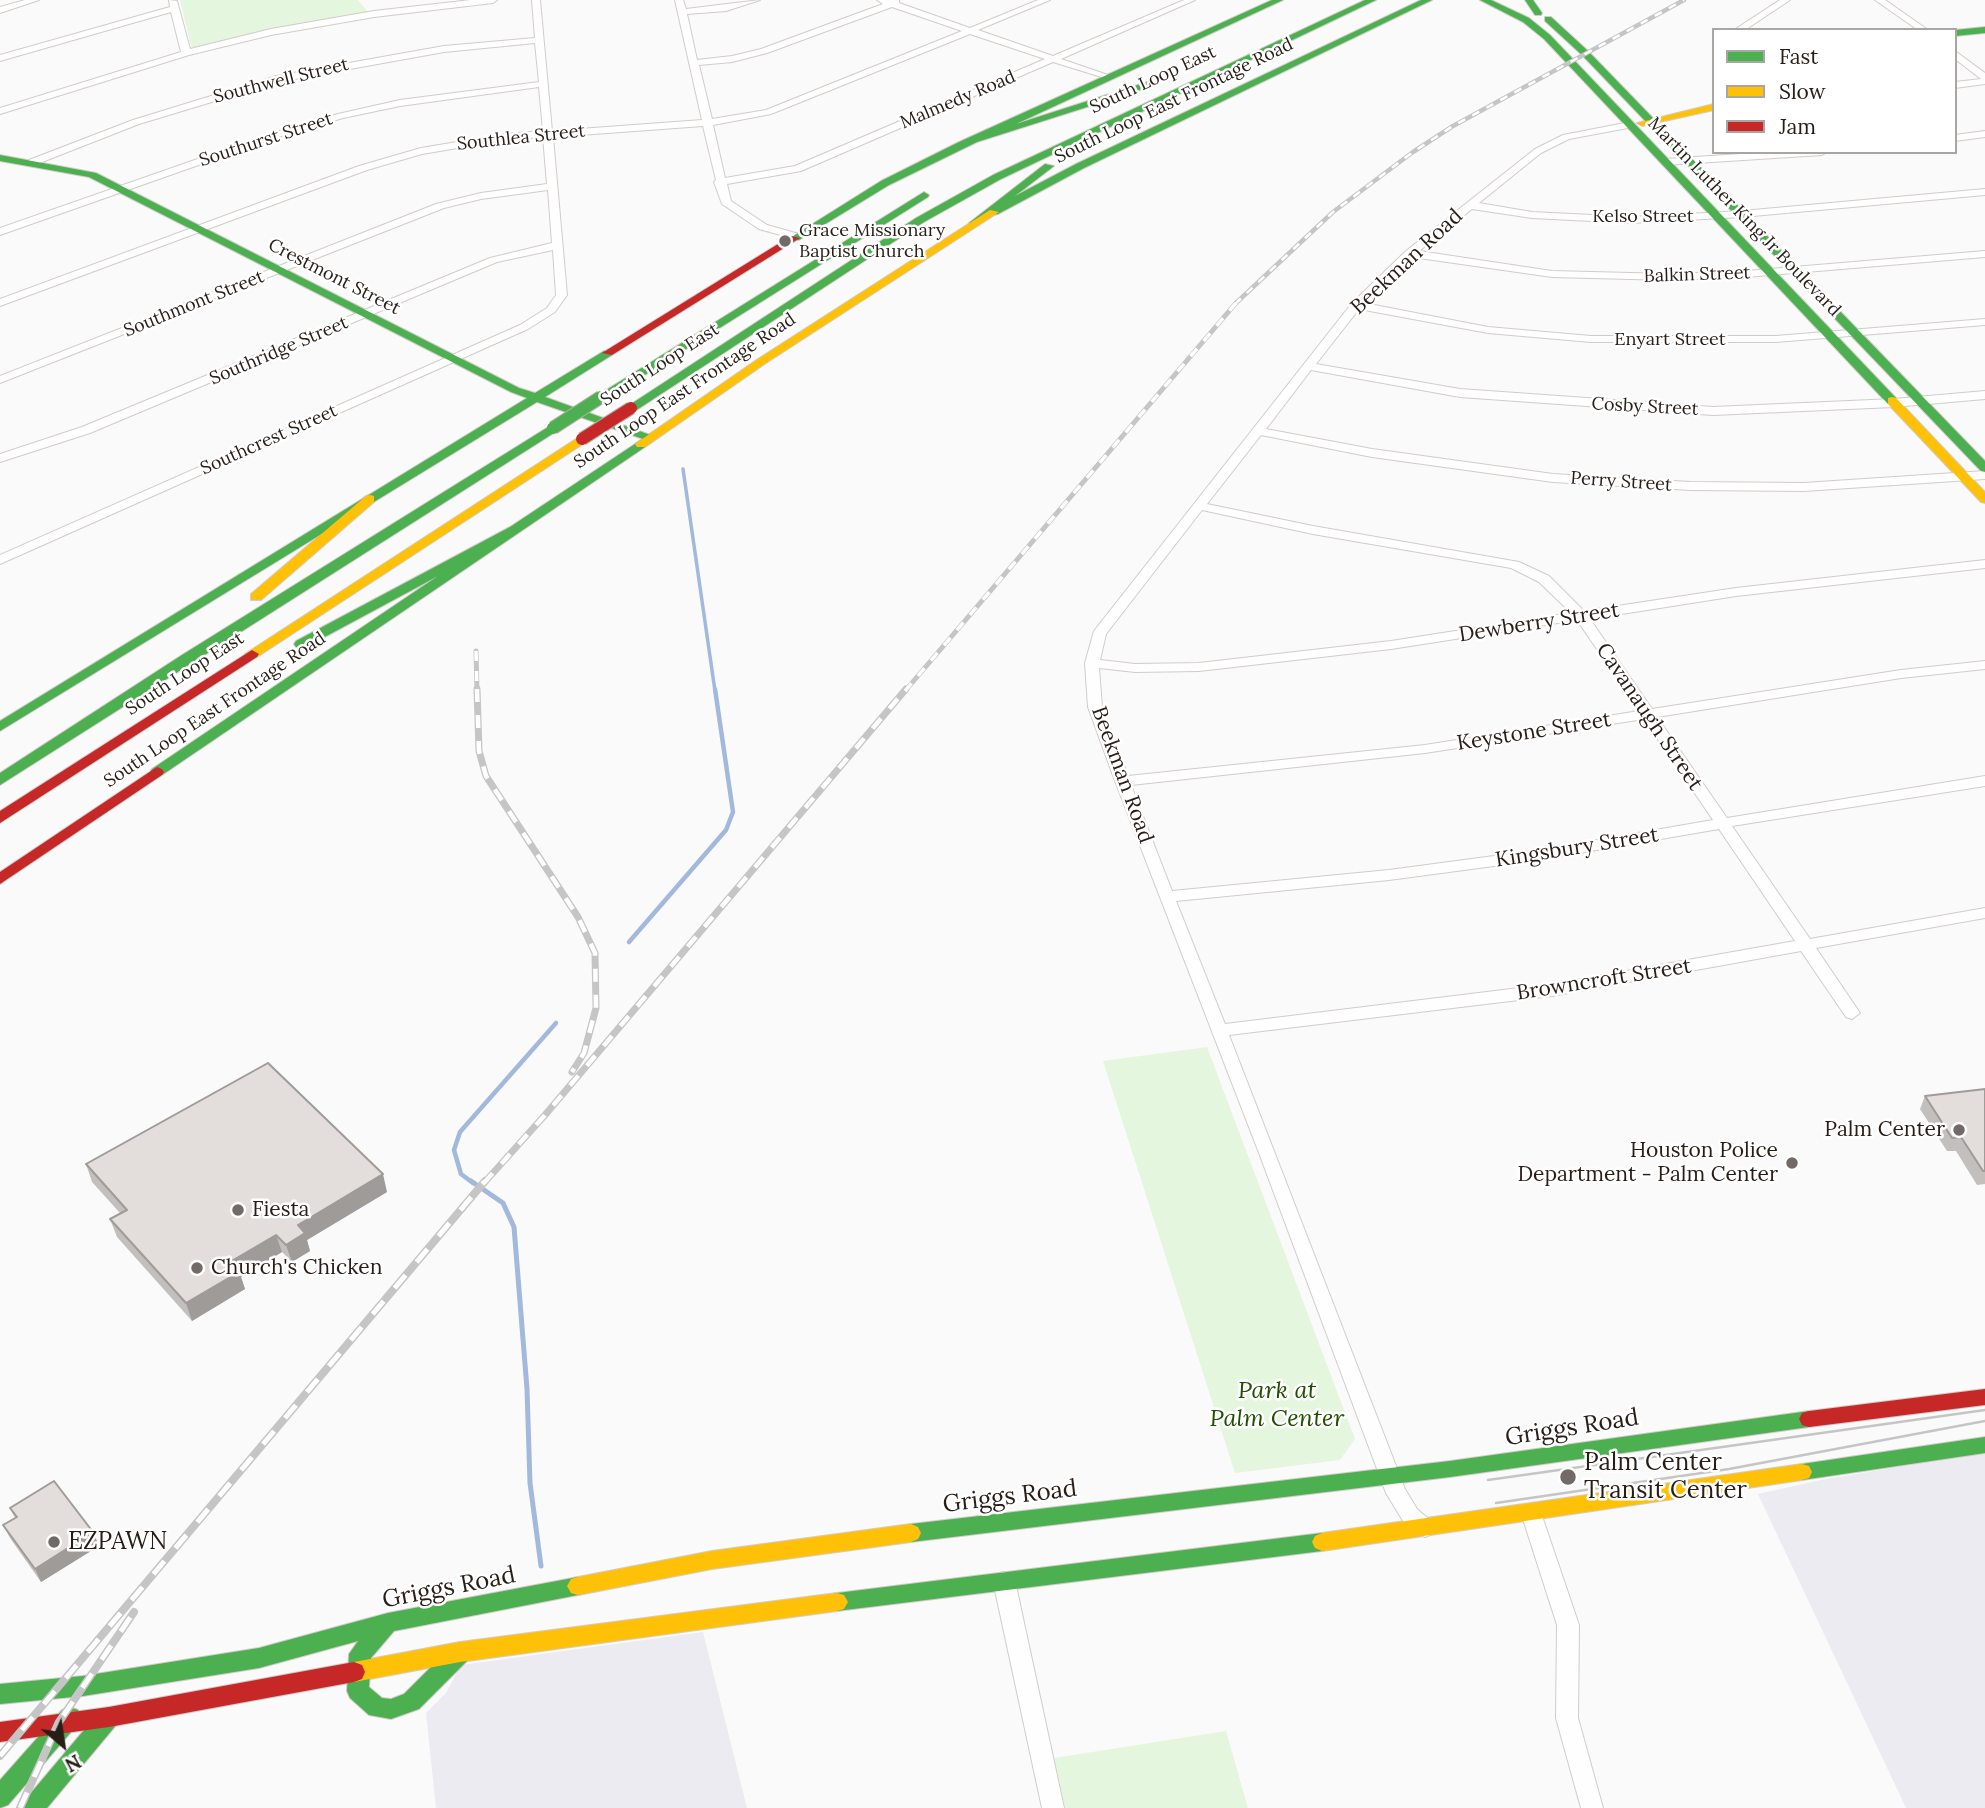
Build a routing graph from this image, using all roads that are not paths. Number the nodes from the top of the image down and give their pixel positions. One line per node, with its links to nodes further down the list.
1 (35, 0): 21 (street)
2 (493, 0): 33 (street)
3 (536, 0): 31 (street, Southcrest Street)
4 (680, 0): 22 (street)
5 (756, 0): 22 (street)
6 (881, 0): 18 (street)
7 (1046, 0): 26 (street, Southlea Street)
8 (1191, 0): 36 (street, Malmedy Road)
9 (1279, 0): 40 (main road)
10 (1335, 0): 32 (main road)
11 (1372, 0): 44 (main road, South Loop East)
12 (1422, 0): 23 (main road)
13 (1428, 0): 23 (main road, South Loop East Frontage Road)
14 (1484, 0): 30 (main road, Martin Luther King Jr Boulevard)
15 (1511, 0): 20 (main road, Martin Luther King Jr Boulevard)
16 (1786, 0): 24 (street)
17 (1879, 0): 25 (street)
18 (897, 2): 26 (street); 37 (street)
19 (174, 5): 33 (street); 35 (street)
20 (1534, 6): 29 (main road, Martin Luther King Jr Boulevard)
21 (0, 10)
22 (682, 12): 37 (street)
23 (1380, 23): 68 (main road, South Loop East Frontage Road)
24 (1741, 28)
25 (1921, 28)
26 (972, 30): 36 (street); 48 (street, Southlea Street)
27 (1985, 30): 28 (main road)
28 (1957, 33)
29 (1567, 35): 30 (main road); 38 (main road, Martin Luther King Jr Boulevard)
30 (1547, 37): 39 (main road, Martin Luther King Jr Boulevard)
31 (538, 40): 42 (street, Southcrest Street); 58 (street, Southwell Street)
32 (1247, 40)
33 (186, 53): 46 (street)
34 (1957, 56): 41 (street)
35 (0, 58)
36 (1054, 59): 40 (street); 60 (street, Malmedy Road)
37 (692, 63): 48 (street)
38 (1595, 63): 39 (main road); 47 (main road, Martin Luther King Jr Boulevard)
39 (1574, 65): 49 (main road, Martin Luther King Jr Boulevard)
40 (1105, 77): 54 (main road)
41 (1985, 79): 43 (street)
42 (542, 84): 50 (street, Southcrest Street); 62 (street, Southurst Street)
43 (1957, 85)
44 (1140, 107): 68 (main road); 108 (main road, South Loop East, bridge)
45 (1712, 107): 47 (main road)
46 (0, 111)
47 (1651, 121): 49 (main road); 57 (main road, Martin Luther King Jr Boulevard)
48 (706, 123): 50 (street, Southlea Street); 60 (street)
49 (1630, 125): 59 (main road, Martin Luther King Jr Boulevard); 65 (street, Beekman Road)
50 (546, 134): 61 (street, Southcrest Street); 69 (street, Southlea Street)
51 (1985, 134): 52 (street)
52 (1957, 138)
53 (1026, 141): 54 (main road, South Loop East)
54 (962, 144): 71 (main road)
55 (1792, 154): 57 (street)
56 (0, 158): 58 (main road, Crestmont Street)
57 (1688, 161): 59 (street); 66 (main road, Martin Luther King Jr Boulevard)
58 (33, 162): 62 (main road, Crestmont Street)
59 (1665, 162): 67 (main road, Martin Luther King Jr Boulevard)
60 (719, 182): 71 (street)
61 (551, 187): 72 (street, Southcrest Street); 75 (street, Southmont Street)
62 (122, 189): 69 (main road, Crestmont Street); 70 (street, Southurst Street)
63 (934, 189): 104 (main road, South Loop East, bridge)
64 (1985, 192): 66 (street, Kelso Street)
65 (1469, 205): 67 (street, Kelso Street); 73 (street, Beekman Road)
66 (1742, 215): 67 (street, Kelso Street); 76 (main road, Martin Luther King Jr Boulevard)
67 (1717, 216): 77 (main road, Martin Luther King Jr Boulevard)
68 (974, 223): 92 (main road, South Loop East Frontage Road)
69 (198, 229): 75 (main road, Crestmont Street); 78 (street, Southlea Street)
70 (0, 232)
71 (795, 236): 88 (main road)
72 (559, 244): 80 (street, Southridge Street); 84 (street, Southcrest Street)
73 (1410, 253): 77 (street, Balkin Street); 79 (street, Beekman Road)
74 (1985, 254): 76 (street, Balkin Street)
75 (279, 270): 80 (main road, Crestmont Street); 86 (street, Southmont Street)
76 (1795, 271): 77 (street, Balkin Street); 82 (main road, Martin Luther King Jr Boulevard)
77 (1769, 272): 83 (main road, Martin Luther King Jr Boulevard)
78 (0, 303)
79 (1356, 305): 83 (street, Enyart Street); 85 (street, Beekman Road)
80 (366, 314): 84 (main road, Crestmont Street); 93 (street, Southridge Street)
81 (1985, 323): 82 (street, Enyart Street)
82 (1856, 332): 83 (street, Enyart Street); 89 (main road, Martin Luther King Jr Boulevard)
83 (1830, 334): 90 (main road, Martin Luther King Jr Boulevard)
84 (452, 359): 88 (main road, Crestmont Street); 101 (street, Southcrest Street)
85 (1308, 366): 90 (street, Cosby Street); 91 (street, Beekman Road)
86 (0, 380)
87 (1985, 395): 89 (street, Cosby Street)
88 (532, 398): 92 (main road, Crestmont Street); 97 (main road)
89 (1922, 401): 90 (street, Cosby Street); 94 (main road, Martin Luther King Jr Boulevard)
90 (1894, 403): 96 (main road, Martin Luther King Jr Boulevard)
91 (1260, 431): 96 (street, Perry Street); 99 (street, Beekman Road)
92 (650, 437): 100 (main road, South Loop East Frontage Road)
93 (0, 458)
94 (1985, 468)
95 (1985, 475): 96 (street, Perry Street)
96 (1964, 477): 98 (main road, Martin Luther King Jr Boulevard)
97 (370, 499): 104 (main road); 109 (main road)
98 (1985, 499)
99 (1200, 506): 103 (street, Cavanaugh Street); 105 (street, Beekman Road)
100 (513, 530): 108 (main road); 115 (main road, South Loop East Frontage Road)
101 (0, 560)
102 (1985, 564): 103 (street, Dewberry Street)
103 (1581, 616): 105 (street, Dewberry Street); 107 (street, Cavanaugh Street)
104 (187, 658): 110 (main road, South Loop East)
105 (1092, 663): 111 (street, Beekman Road)
106 (1985, 665): 107 (street, Keystone Street)
107 (1648, 715): 111 (street, Keystone Street); 114 (street, Cavanaugh Street)
108 (142, 726): 113 (main road, South Loop East)
109 (0, 727)
110 (0, 780)
111 (1122, 781): 116 (street, Beekman Road)
112 (1985, 781): 114 (street, Kingsbury Street)
113 (0, 818)
114 (1721, 825): 116 (street, Kingsbury Street); 118 (street, Cavanaugh Street)
115 (0, 879)
116 (1166, 897): 120 (street, Beekman Road)
117 (1985, 913): 118 (street, Browncroft Street)
118 (1806, 945): 119 (street, Cavanaugh Street); 120 (street, Browncroft Street)
119 (1852, 1013)
120 (1220, 1030): 123 (street, Beekman Road)
121 (1985, 1397): 123 (main road, Griggs Road)
122 (1985, 1446): 124 (main road)
123 (1390, 1476): 125 (street, Beekman Road); 127 (main road, Griggs Road)
124 (1531, 1513): 125 (main road); 138 (street)
125 (1425, 1528): 126 (main road)
126 (1004, 1581): 128 (main road); 137 (street)
127 (388, 1623): 129 (main road); 130 (main road, Griggs Road)
128 (460, 1652): 129 (main road); 129 (main road)
129 (359, 1671): 132 (main road)
130 (99, 1683): 131 (main road, Griggs Road); 133 (main road)
131 (0, 1694)
132 (109, 1717): 133 (main road); 136 (main road)
133 (66, 1722): 134 (main road); 135 (main road)
134 (0, 1732)
135 (0, 1797)
136 (33, 1808)
137 (1053, 1808)
138 (1591, 1808)

